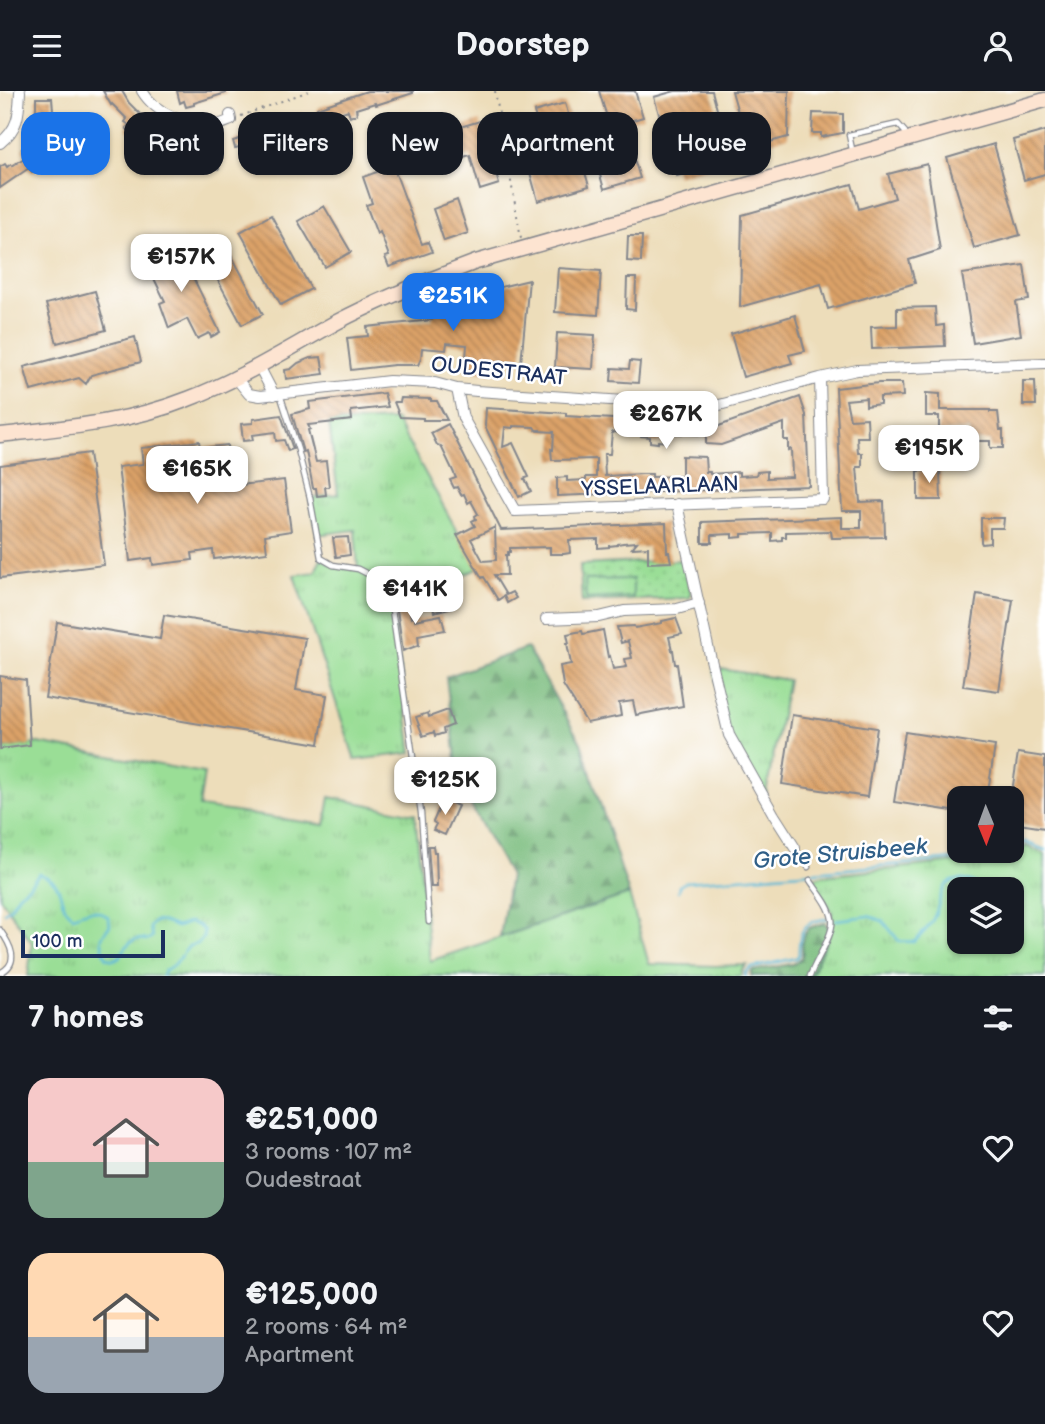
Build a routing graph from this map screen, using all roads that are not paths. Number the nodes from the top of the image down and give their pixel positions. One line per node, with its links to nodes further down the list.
1 (20, 91): 5 (street)
2 (142, 91): 4 (street)
3 (1035, 100): 7 (street)
4 (230, 118)
5 (0, 143)
6 (1045, 363): 9 (street, OUDESTRAAT)
7 (259, 366): 8 (street); 11 (street)
8 (236, 378): 11 (street, OUDESTRAAT); 12 (street)
9 (820, 378): 10 (street, OUDESTRAAT); 13 (street, YSSELAARLAAN)
10 (457, 389): 11 (street, OUDESTRAAT); 13 (street, YSSELAARLAAN)
11 (277, 394): 19 (lane)
12 (0, 435)
13 (677, 504): 14 (street)
14 (699, 603): 15 (street); 16 (street)
15 (546, 619)
16 (795, 848): 17 (lane)
17 (808, 867)
18 (810, 880): 22 (lane)
19 (429, 922)
20 (0, 930): 21 (lane)
21 (0, 973)
22 (810, 976)

